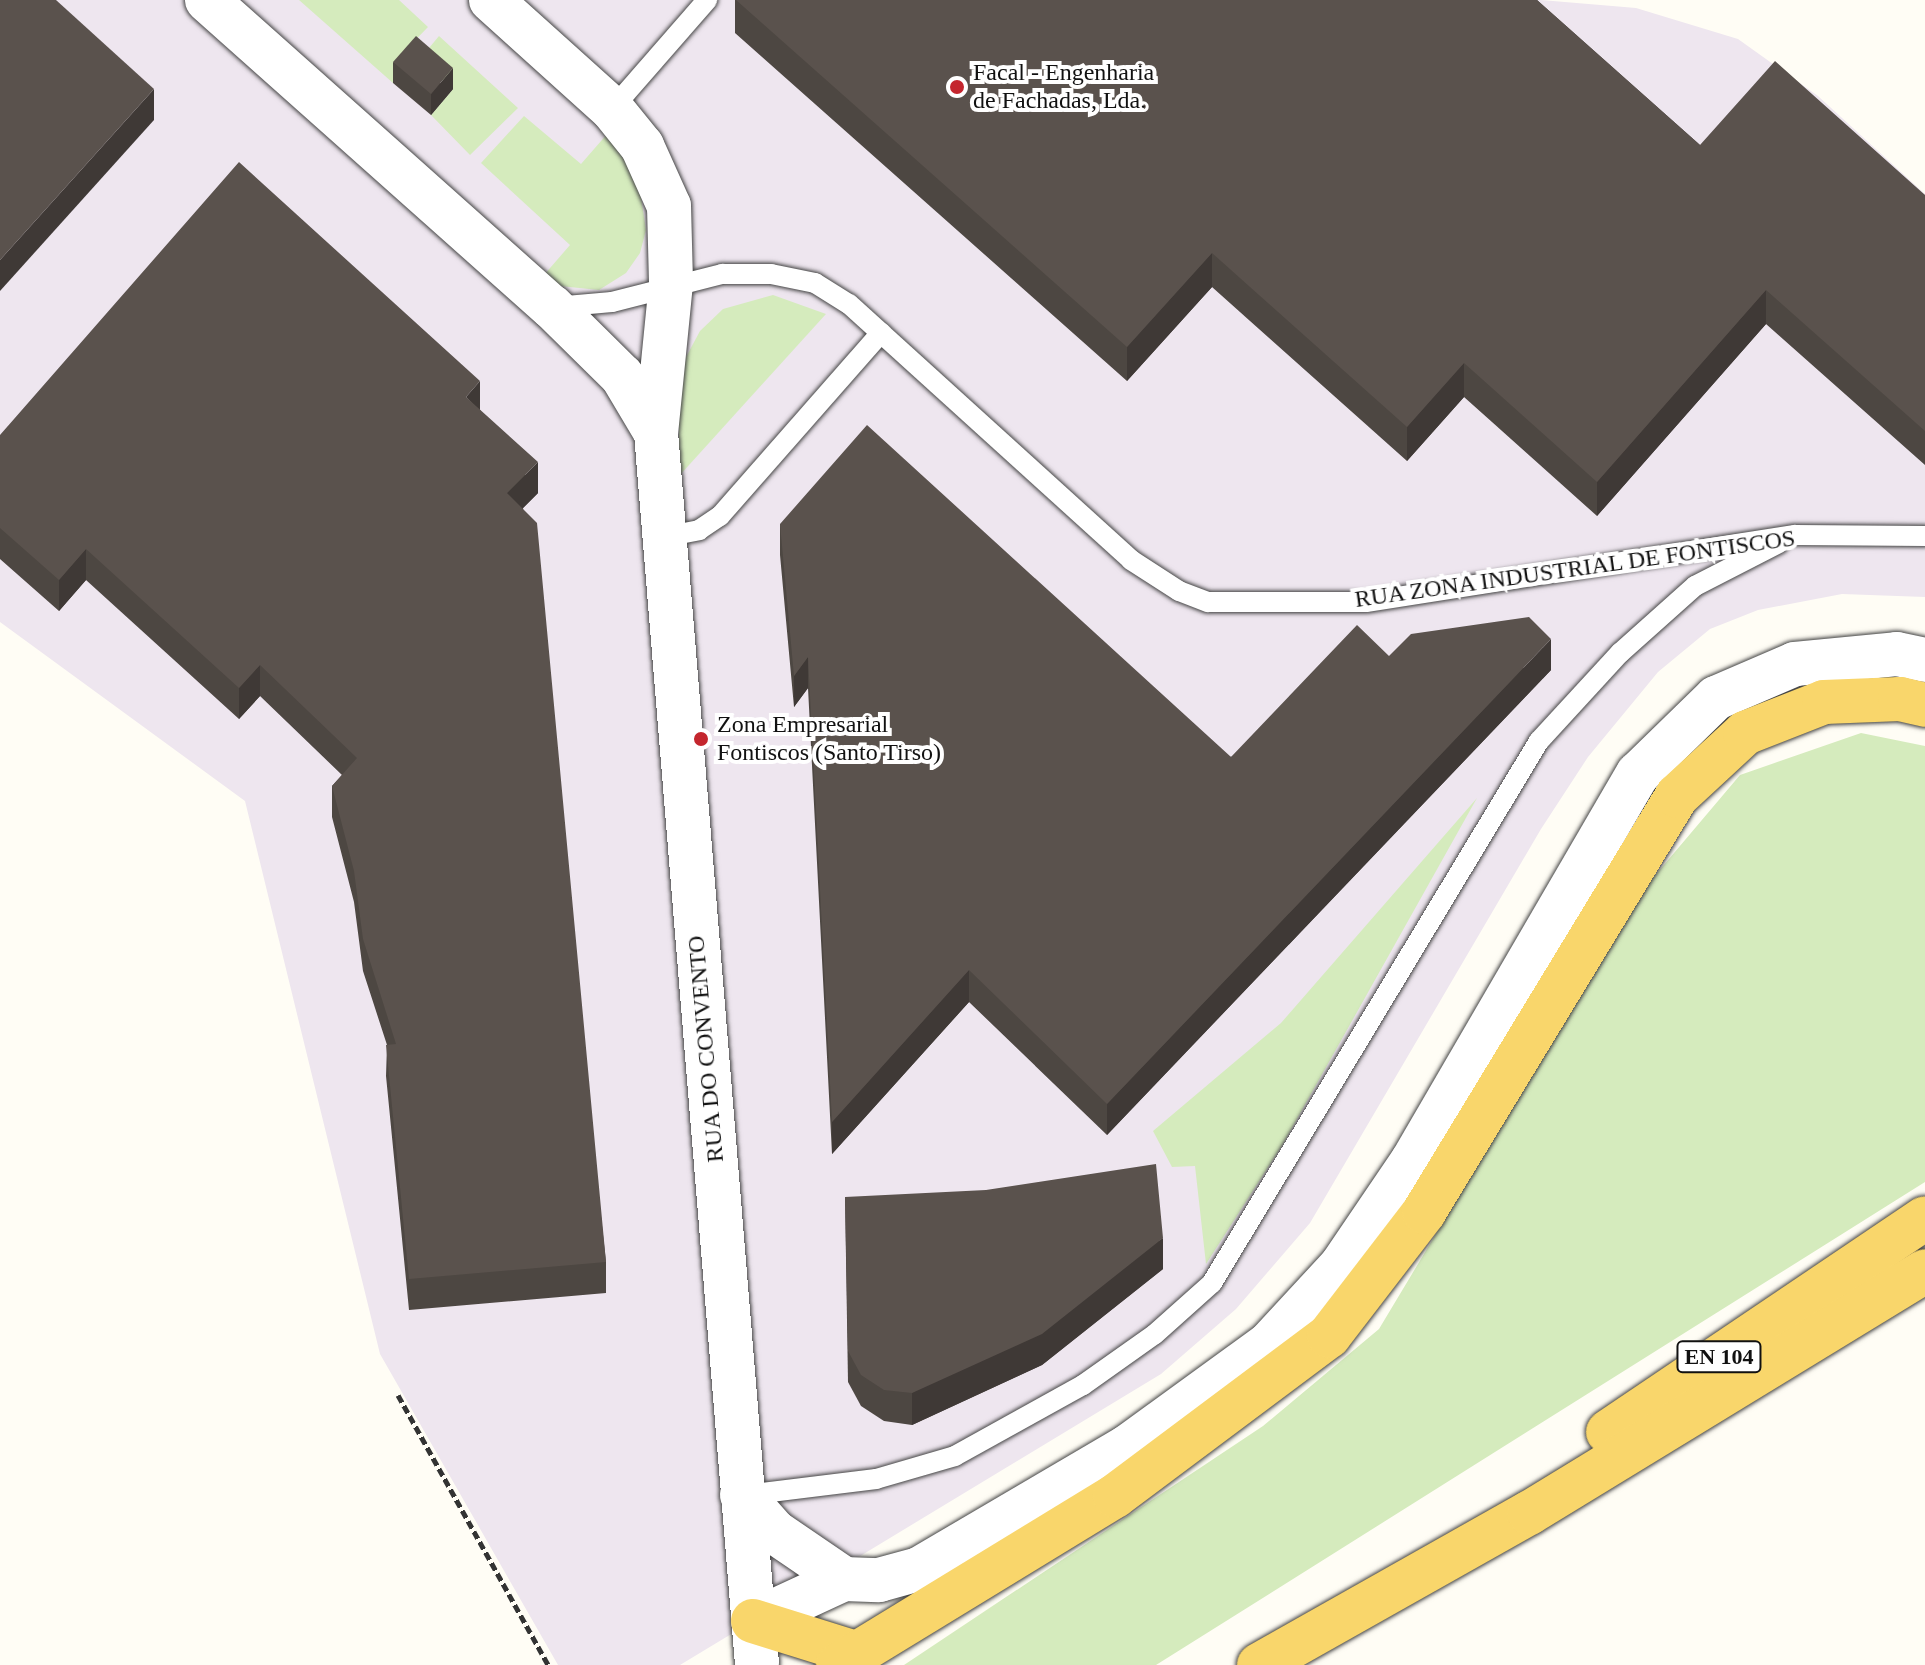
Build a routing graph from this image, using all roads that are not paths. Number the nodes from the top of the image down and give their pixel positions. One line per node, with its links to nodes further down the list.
1 (207, 0): 6 (street)
2 (491, 0): 4 (street)
3 (707, 0): 4 (lane)
4 (612, 109): 5 (street)
5 (671, 283): 6 (lane, RUA ZONA INDUSTRIAL DE FONTISCOS); 7 (lane, RUA ZONA INDUSTRIAL DE FONTISCOS); 8 (street)
6 (552, 307): 8 (street)
7 (881, 333): 9 (lane, RUA ZONA INDUSTRIAL DE FONTISCOS); 11 (lane)
8 (656, 433): 11 (street, RUA DO CONVENTO)
9 (1795, 535): 10 (lane, RUA ZONA INDUSTRIAL DE FONTISCOS); 16 (lane)
10 (1925, 536)
11 (664, 537): 16 (street, RUA DO CONVENTO)
12 (1925, 660): 17 (street)
13 (1925, 705): 20 (main road)
14 (1925, 1218): 19 (main road, EN 104)
15 (1925, 1271): 19 (main road, EN 104)
16 (742, 1495): 17 (street); 18 (street, RUA DO CONVENTO)
17 (844, 1579): 18 (street)
18 (753, 1621): 20 (main road); 21 (street, RUA DO CONVENTO)
19 (1325, 1625): 22 (main road, EN 104)
20 (845, 1659)
21 (757, 1665)
22 (1259, 1665)

